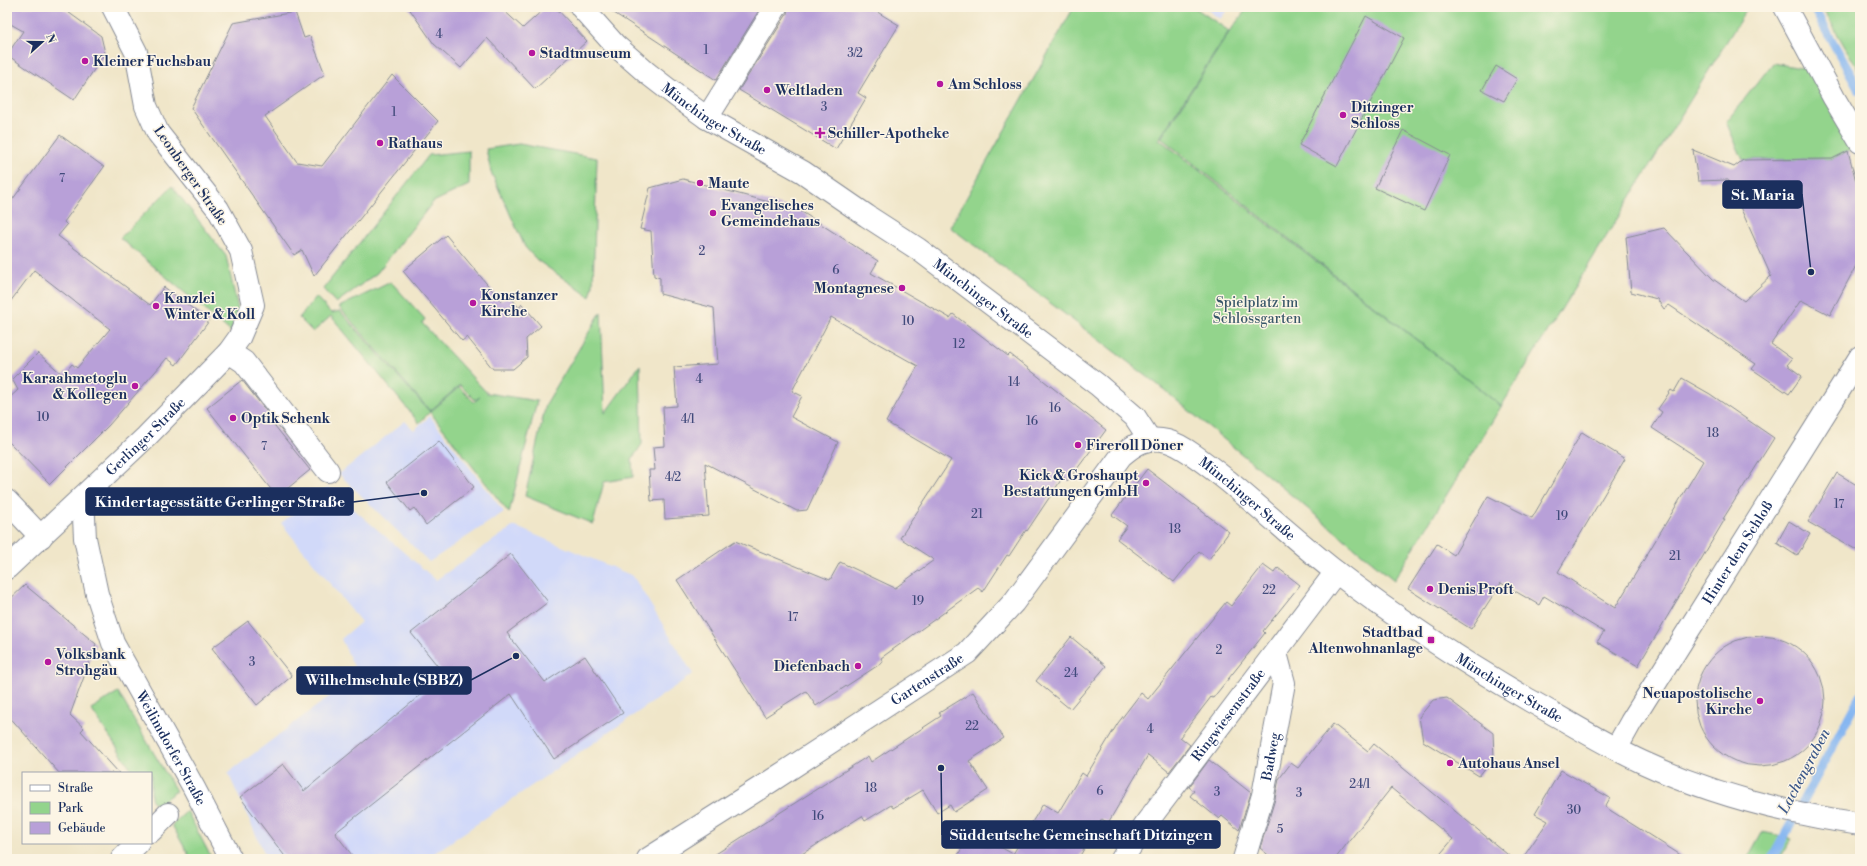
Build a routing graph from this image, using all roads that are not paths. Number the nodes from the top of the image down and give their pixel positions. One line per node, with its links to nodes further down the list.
1 (113, 7): 7 (street, Leonberger Straße)
2 (776, 7): 5 (street)
3 (1785, 7): 6 (street)
4 (585, 11): 5 (street, Münchinger Straße)
5 (706, 118): 10 (street, Münchinger Straße)
6 (1860, 142)
7 (241, 251): 8 (street, Gerlinger Straße)
8 (229, 352): 11 (street); 12 (street, Gerlinger Straße)
9 (1860, 357): 18 (street, Hinter dem Schloß)
10 (1150, 440): 16 (street, Münchinger Straße); 25 (street, Gartenstraße)
11 (328, 471)
12 (83, 497): 14 (street, Gerlinger Straße); 24 (street, Weilimdorfer Straße)
13 (7, 501): 14 (street)
14 (41, 536): 15 (street, Gerlinger Straße)
15 (7, 568)
16 (1336, 572): 17 (street, Ringwiesenstraße); 18 (street, Münchinger Straße)
17 (1276, 652): 26 (street, Ringwiesenstraße); 27 (street, Badweg)
18 (1616, 749): 20 (street, Münchinger Straße)
19 (168, 814): 21 (street)
20 (1860, 824)
21 (152, 829)
22 (137, 844): 23 (street)
23 (122, 859)
24 (231, 859)
25 (648, 859)
26 (1122, 859)
27 (1244, 859)

